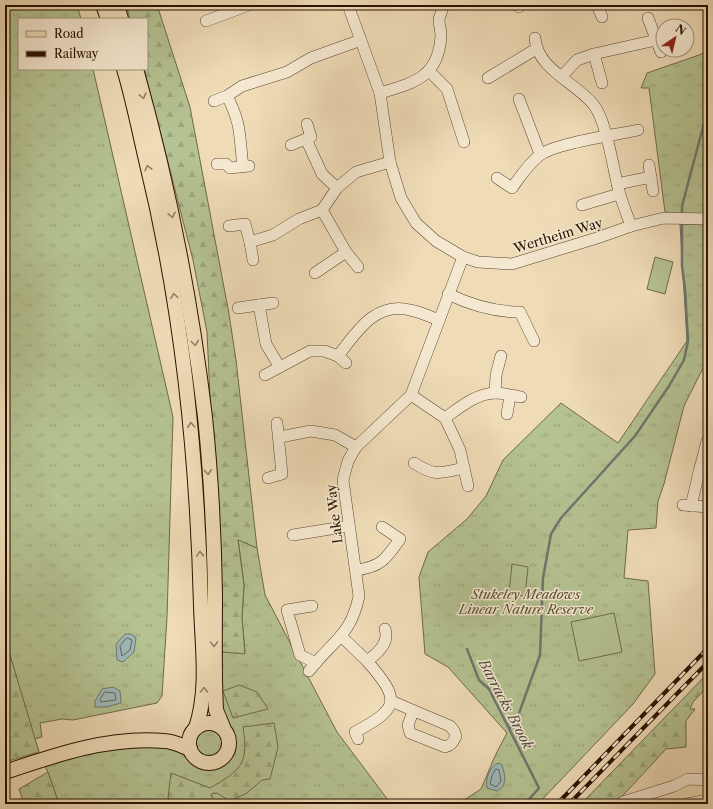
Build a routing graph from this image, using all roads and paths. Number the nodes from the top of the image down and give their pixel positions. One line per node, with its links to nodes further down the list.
1 (103, 5): 9 (main road)
2 (117, 5): 10 (main road)
3 (249, 5): 7 (street)
4 (348, 5): 14 (street, Wertheim Way)
5 (444, 5): 19 (street)
6 (597, 5): 8 (street)
7 (235, 7): 12 (street)
8 (602, 17)
9 (108, 18)
10 (121, 18)
11 (648, 18): 13 (street)
12 (206, 21)
13 (655, 37)
14 (361, 40): 23 (street, Wertheim Way); 24 (street)
15 (655, 40): 16 (street)
16 (594, 54): 20 (street); 22 (street)
17 (124, 70): 80 (main road, one-way to 17)
18 (136, 70): 80 (main road, one-way to 80)
19 (429, 70): 23 (street); 31 (street)
20 (562, 76): 21 (street); 29 (street)
21 (488, 78)
22 (602, 83)
23 (380, 93): 34 (street, Wertheim Way)
24 (227, 96): 26 (street); 35 (street)
25 (519, 99): 33 (street)
26 (214, 101)
27 (306, 124): 30 (street)
28 (638, 130): 29 (street)
29 (606, 137): 33 (street); 40 (street)
30 (306, 139): 32 (street); 39 (street)
31 (464, 142)
32 (291, 145)
33 (540, 154): 38 (street)
34 (390, 162): 39 (street); 49 (street, Wertheim Way)
35 (217, 164)
36 (649, 165): 37 (street)
37 (651, 177): 40 (street); 41 (street)
38 (497, 178)
39 (337, 188): 43 (street)
40 (618, 189): 42 (street); 46 (street)
41 (653, 191)
42 (582, 205)
43 (322, 210): 47 (street); 48 (street)
44 (708, 219): 46 (street, Wertheim Way)
45 (229, 226): 47 (street)
46 (631, 226): 49 (street, Wertheim Way)
47 (250, 242): 50 (street)
48 (346, 252): 51 (street); 52 (street)
49 (463, 257): 53 (street, Lake Way)
50 (253, 260)
51 (358, 267)
52 (315, 273)
53 (448, 294): 57 (street, Lake Way); 58 (street)
54 (273, 303): 55 (street)
55 (260, 306): 56 (street); 60 (street)
56 (238, 308)
57 (439, 320): 60 (street); 63 (street, Lake Way)
58 (534, 341)
59 (501, 356): 62 (street)
60 (279, 366): 61 (street)
61 (265, 375)
62 (495, 393): 64 (street); 65 (street)
63 (411, 395): 65 (street); 69 (street, Lake Way)
64 (507, 414)
65 (446, 418): 71 (street)
66 (277, 423): 67 (street)
67 (280, 437): 69 (street); 73 (street)
68 (706, 441): 72 (street)
69 (356, 447): 76 (street, Lake Way)
70 (414, 463): 71 (street)
71 (464, 468): 74 (street)
72 (704, 472): 75 (street)
73 (268, 478)
74 (468, 486)
75 (708, 507)
76 (349, 526): 78 (street); 79 (street, Lake Way)
77 (382, 527): 79 (street)
78 (293, 535)
79 (356, 570): 83 (street, Lake Way)
80 (208, 599): 87 (main road, one-way to 87); 88 (main road, one-way to 80)
81 (312, 606): 83 (street, Lake Way)
82 (389, 632): 84 (street)
83 (342, 637): 84 (street)
84 (367, 661): 85 (street)
85 (391, 701): 86 (street); 89 (street)
86 (413, 712)
87 (222, 727): 88 (main road); 91 (main road)
88 (194, 730): 90 (main road); 91 (main road)
89 (354, 732)
90 (164, 741): 91 (main road); 92 (main road)
91 (190, 749)
92 (5, 772)
93 (708, 780): 95 (street)
94 (708, 800): 96 (street)
95 (623, 802)
96 (687, 804)

